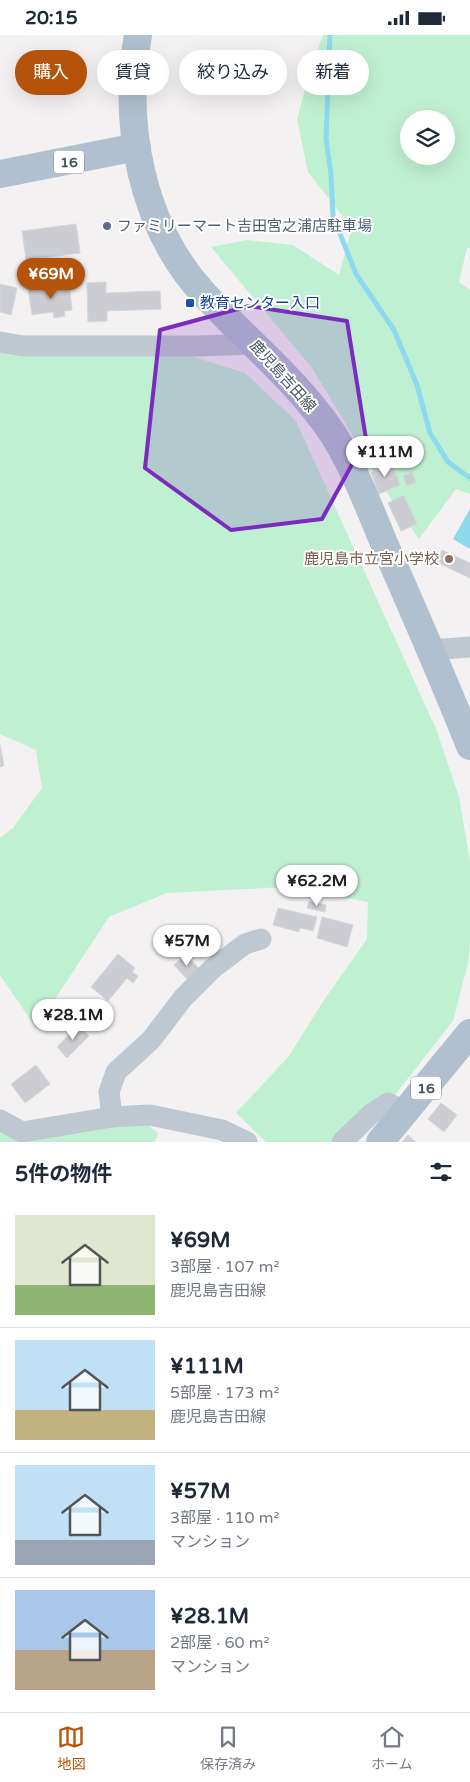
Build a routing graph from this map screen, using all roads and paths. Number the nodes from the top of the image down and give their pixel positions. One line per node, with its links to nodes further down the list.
1 (138, 35): 2 (main road, 鹿児島吉田線)
2 (136, 147): 3 (main road, 16); 5 (main road, 鹿児島吉田線)
3 (0, 174)
4 (0, 342): 5 (street)
5 (254, 343): 7 (main road, 鹿児島吉田線)
6 (466, 647): 7 (street)
7 (431, 651): 8 (main road, 鹿児島吉田線)
8 (470, 746)
9 (260, 939): 12 (street)
10 (470, 1033): 11 (main road, 16)
11 (406, 1113): 15 (street); 16 (main road, 16)
12 (112, 1117): 13 (street); 14 (street)
13 (0, 1120)
14 (247, 1142)
15 (342, 1142)
16 (380, 1142)

